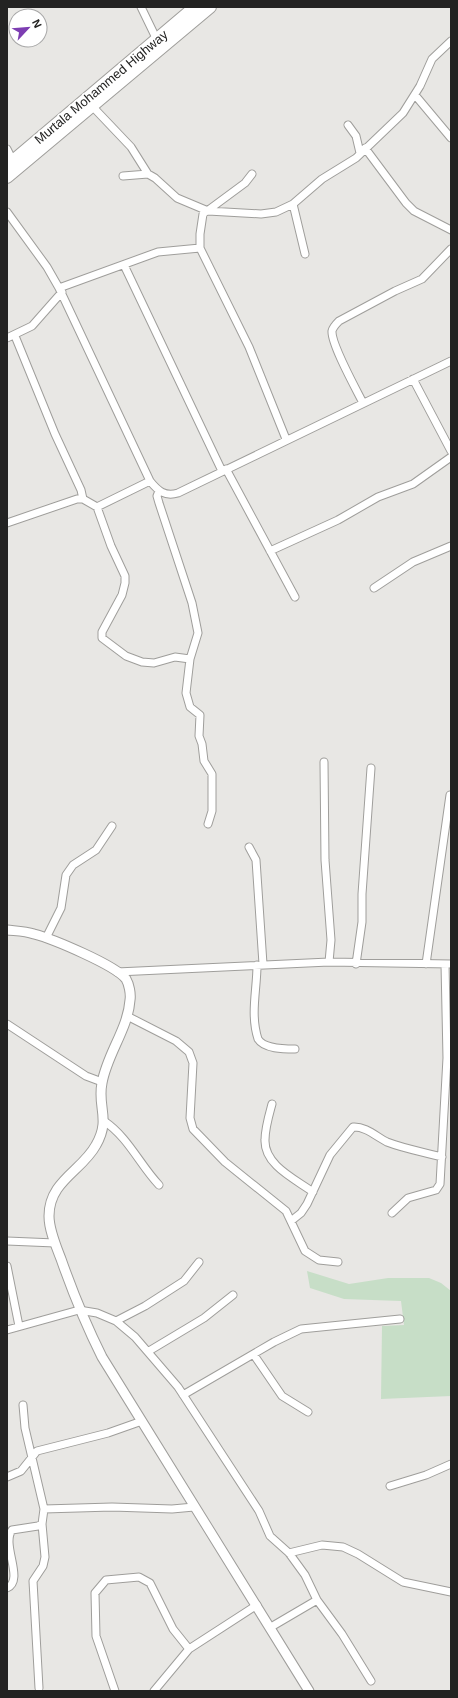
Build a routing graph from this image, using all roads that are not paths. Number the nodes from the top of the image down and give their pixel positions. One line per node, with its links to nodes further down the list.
1 (141, 7): 4 (street)
2 (195, 7): 4 (highway, Murtala Mohammed Highway)
3 (210, 7): 7 (highway)
4 (157, 40): 12 (highway, Murtala Mohammed Highway)
5 (451, 41): 6 (street)
6 (415, 95): 9 (street); 11 (street)
7 (92, 106): 13 (street); 16 (highway)
8 (348, 125): 11 (street)
9 (451, 138)
10 (7, 148): 12 (street)
11 (363, 151): 17 (street); 20 (street)
12 (10, 163)
13 (148, 174): 15 (street); 18 (street)
14 (252, 174): 18 (street)
15 (123, 176)
16 (7, 177)
17 (293, 204): 18 (street); 23 (street)
18 (208, 211): 21 (street)
19 (7, 212): 25 (street)
20 (451, 230)
21 (200, 248): 24 (street); 31 (street)
22 (451, 249): 30 (street)
23 (305, 254)
24 (124, 265): 25 (street); 34 (street)
25 (60, 290): 26 (street); 35 (street)
26 (15, 336): 27 (street); 37 (street)
27 (7, 338)
28 (451, 361): 29 (street)
29 (413, 379): 30 (street); 32 (street)
30 (363, 403): 31 (street)
31 (286, 440): 34 (street)
32 (451, 451)
33 (451, 457): 41 (street)
34 (224, 470): 36 (street); 41 (street)
35 (150, 481): 36 (street); 38 (street)
36 (159, 491): 44 (street)
37 (83, 500): 38 (street); 39 (street)
38 (97, 507): 44 (street)
39 (7, 523)
40 (451, 546): 42 (street)
41 (270, 551): 43 (street)
42 (374, 588)
43 (295, 597)
44 (190, 659): 48 (street)
45 (324, 762): 53 (street)
46 (371, 768): 54 (street)
47 (450, 795): 55 (street)
48 (208, 824)
49 (112, 826): 52 (street)
50 (248, 847): 57 (street)
51 (7, 930): 52 (street)
52 (46, 938): 58 (street)
53 (329, 962): 54 (street); 57 (street)
54 (356, 964): 55 (street)
55 (426, 964): 56 (street)
56 (448, 964): 62 (street)
57 (260, 965): 58 (street); 61 (street)
58 (117, 972): 59 (street)
59 (127, 1016): 63 (street); 70 (street)
60 (7, 1024): 63 (street)
61 (295, 1049)
62 (449, 1078): 66 (street)
63 (102, 1082): 65 (street)
64 (272, 1104): 68 (street)
65 (104, 1121): 67 (street); 72 (street)
66 (442, 1157): 68 (street); 69 (street)
67 (159, 1185)
68 (312, 1192): 70 (street)
69 (392, 1213)
70 (291, 1221): 74 (street)
71 (7, 1241): 72 (street)
72 (55, 1243): 77 (street)
73 (199, 1262): 79 (street)
74 (338, 1262)
75 (7, 1266): 80 (street)
76 (233, 1295): 82 (street)
77 (78, 1310): 79 (street); 80 (street); 87 (street)
78 (400, 1319): 83 (street)
79 (116, 1321): 82 (street)
80 (20, 1326): 81 (street)
81 (7, 1330)
82 (149, 1351): 84 (street)
83 (254, 1355): 84 (street); 86 (street)
84 (183, 1394): 96 (street)
85 (23, 1405): 88 (street)
86 (308, 1412)
87 (142, 1421): 88 (street); 92 (street)
88 (31, 1457): 90 (street); 93 (street)
89 (451, 1464): 91 (street)
90 (7, 1477)
91 (390, 1486)
92 (194, 1507): 93 (street); 100 (street)
93 (44, 1509): 94 (street)
94 (42, 1524): 95 (street); 104 (street)
95 (8, 1549): 97 (street)
96 (289, 1553): 98 (street); 99 (street)
97 (7, 1588)
98 (451, 1592)
99 (317, 1600): 101 (street); 103 (street)
100 (257, 1605): 101 (street); 102 (street)
101 (271, 1627): 107 (street)
102 (189, 1649): 105 (street); 106 (street)
103 (371, 1681)
104 (39, 1688)
105 (115, 1691)
106 (154, 1691)
107 (309, 1691)

